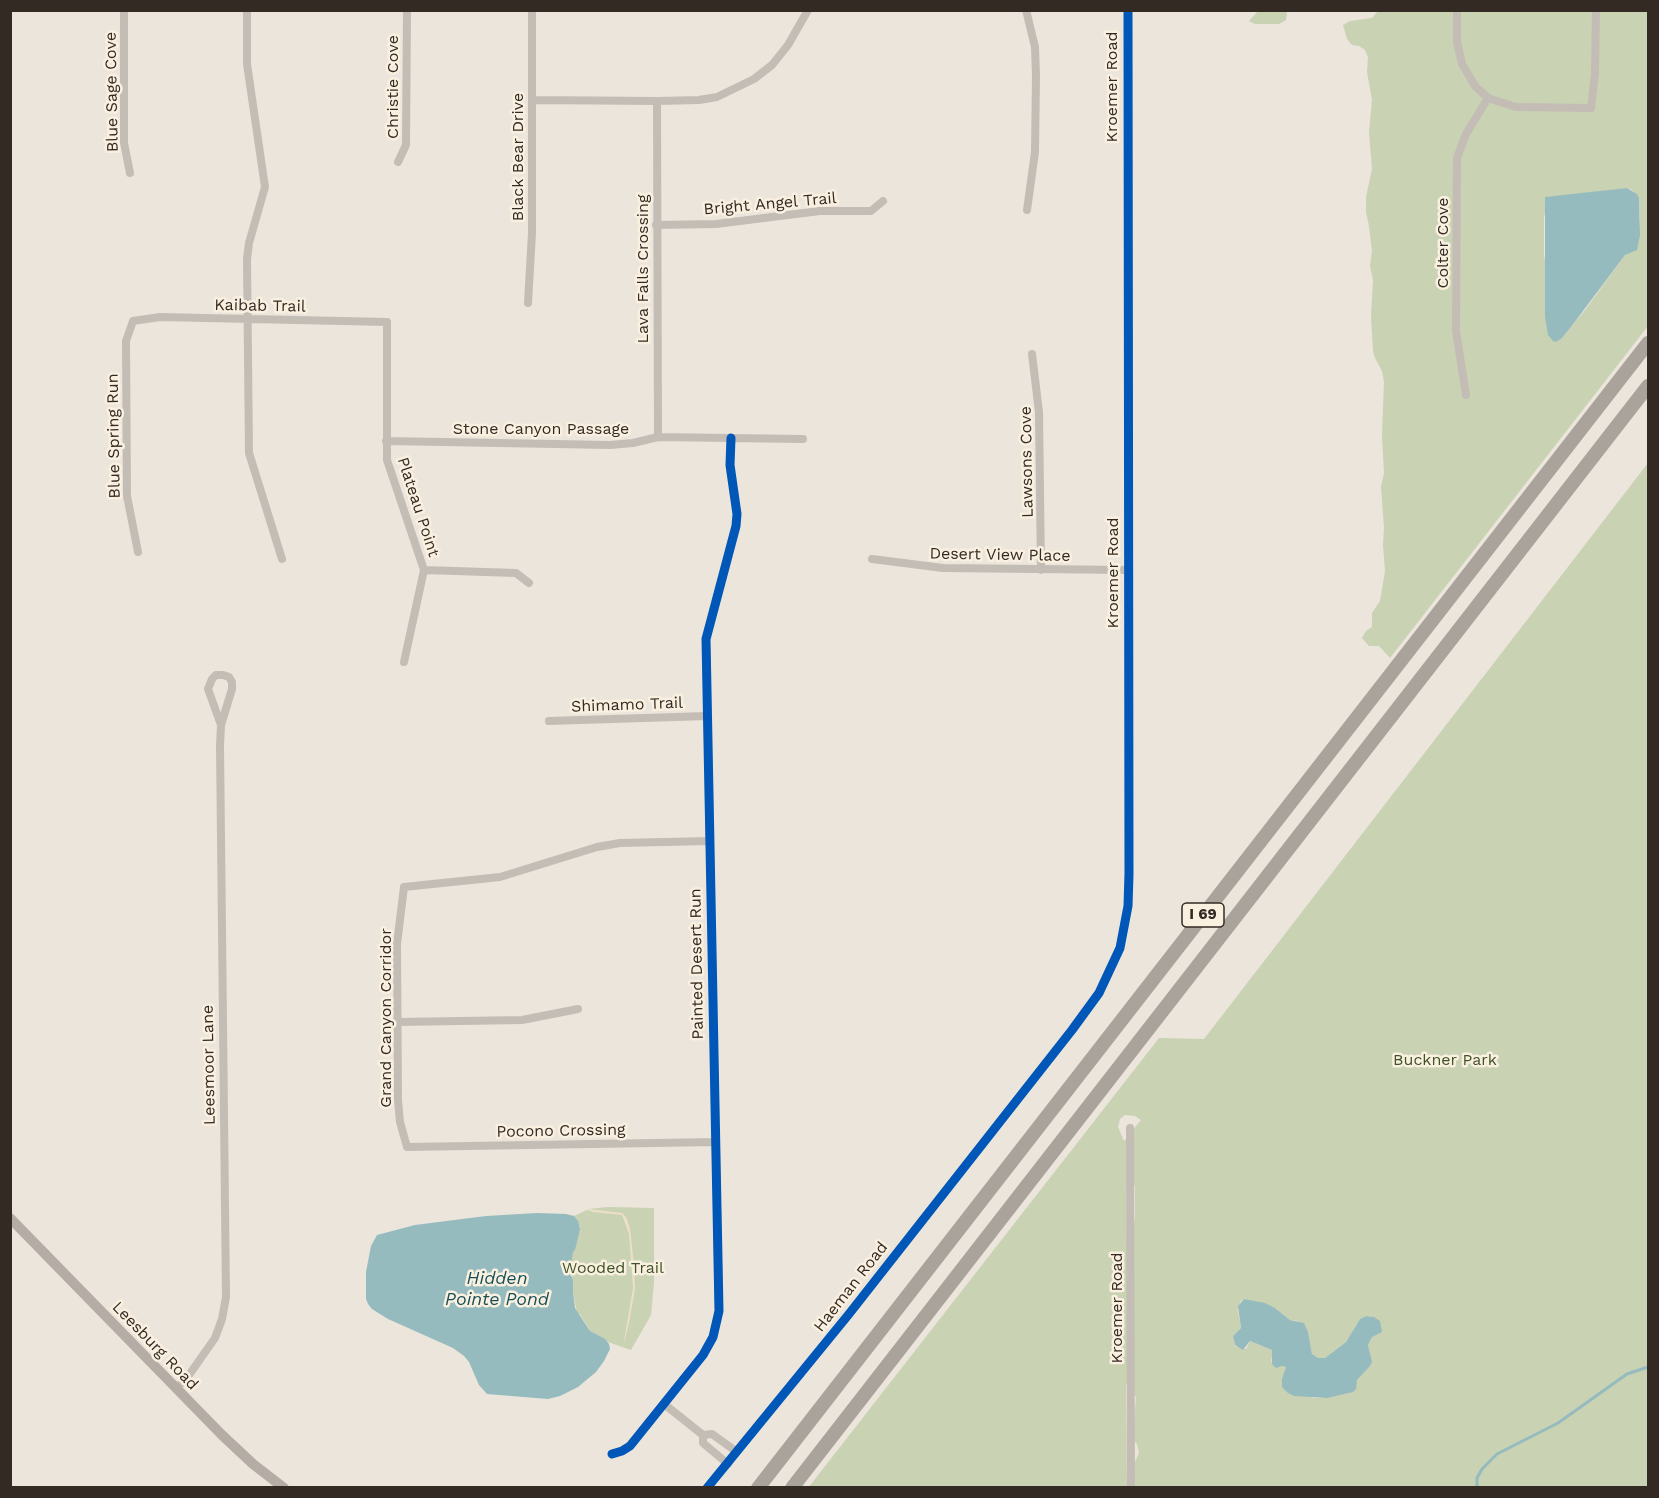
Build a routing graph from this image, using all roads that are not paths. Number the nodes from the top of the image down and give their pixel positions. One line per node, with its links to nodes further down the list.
1 (124, 10): 14 (street, Blue Sage Cove)
2 (247, 10): 19 (street)
3 (407, 10): 13 (street, Christie Cove)
4 (532, 10): 11 (street, Black Bear Drive)
5 (808, 10): 12 (street)
6 (1026, 10): 16 (street)
7 (1128, 10): 35 (street, Kroemer Road)
8 (1457, 10): 10 (street)
9 (1596, 10): 10 (street)
10 (1488, 98): 25 (street, Colter Cove)
11 (532, 100): 12 (street); 18 (street, Black Bear Drive)
12 (657, 101): 17 (street, Lava Falls Crossing)
13 (398, 162)
14 (130, 173)
15 (883, 201): 17 (street, Bright Angel Trail)
16 (1028, 210)
17 (656, 225): 26 (street, Lava Falls Crossing)
18 (528, 303)
19 (248, 318): 20 (street, Kaibab Trail); 21 (street, Kaibab Trail); 31 (street)
20 (133, 321): 30 (street, Blue Spring Run)
21 (387, 322): 29 (street, Plateau Point)
22 (1648, 343): 57 (highway, I 69)
23 (1032, 354): 34 (street, Lawsons Cove)
24 (1648, 386): 58 (highway, I 69)
25 (1466, 395)
26 (658, 437): 27 (street, Stone Canyon Passage); 29 (street, Stone Canyon Passage)
27 (730, 438): 28 (street, Stone Canyon Passage); 38 (street, Painted Desert Run)
28 (803, 439)
29 (386, 441): 33 (street, Plateau Point)
30 (138, 552)
31 (282, 559)
32 (872, 559): 34 (street, Desert View Place)
33 (424, 570): 36 (street); 37 (street, Plateau Point)
34 (1041, 570): 35 (street, Desert View Place)
35 (1128, 570): 44 (street, Kroemer Road)
36 (529, 583)
37 (404, 662)
38 (707, 716): 39 (street, Shimamo Trail); 41 (street, Painted Desert Run)
39 (549, 721)
40 (221, 725): 40 (street, Leesmoor Lane); 49 (street, Leesmoor Lane)
41 (709, 841): 43 (street, Grand Canyon Corridor); 46 (street, Painted Desert Run)
42 (578, 1009): 43 (street)
43 (398, 1022): 47 (street, Grand Canyon Corridor)
44 (1015, 1102): 52 (street, Haeman Road)
45 (1130, 1128): 59 (street, Kroemer Road)
46 (715, 1142): 47 (street, Pocono Crossing); 50 (street, Painted Desert Run)
47 (407, 1147)
48 (10, 1218): 49 (main road, Leesburg Road)
49 (176, 1389): 55 (main road, Leesburg Road)
50 (664, 1404): 51 (street); 53 (street, Painted Desert Run)
51 (703, 1435): 52 (street); 54 (street)
52 (737, 1452): 54 (street, Haeman Road)
53 (612, 1454)
54 (728, 1464): 56 (street, Haeman Road)
55 (284, 1488)
56 (707, 1488)
57 (758, 1488)
58 (792, 1488)
59 (1131, 1488)

